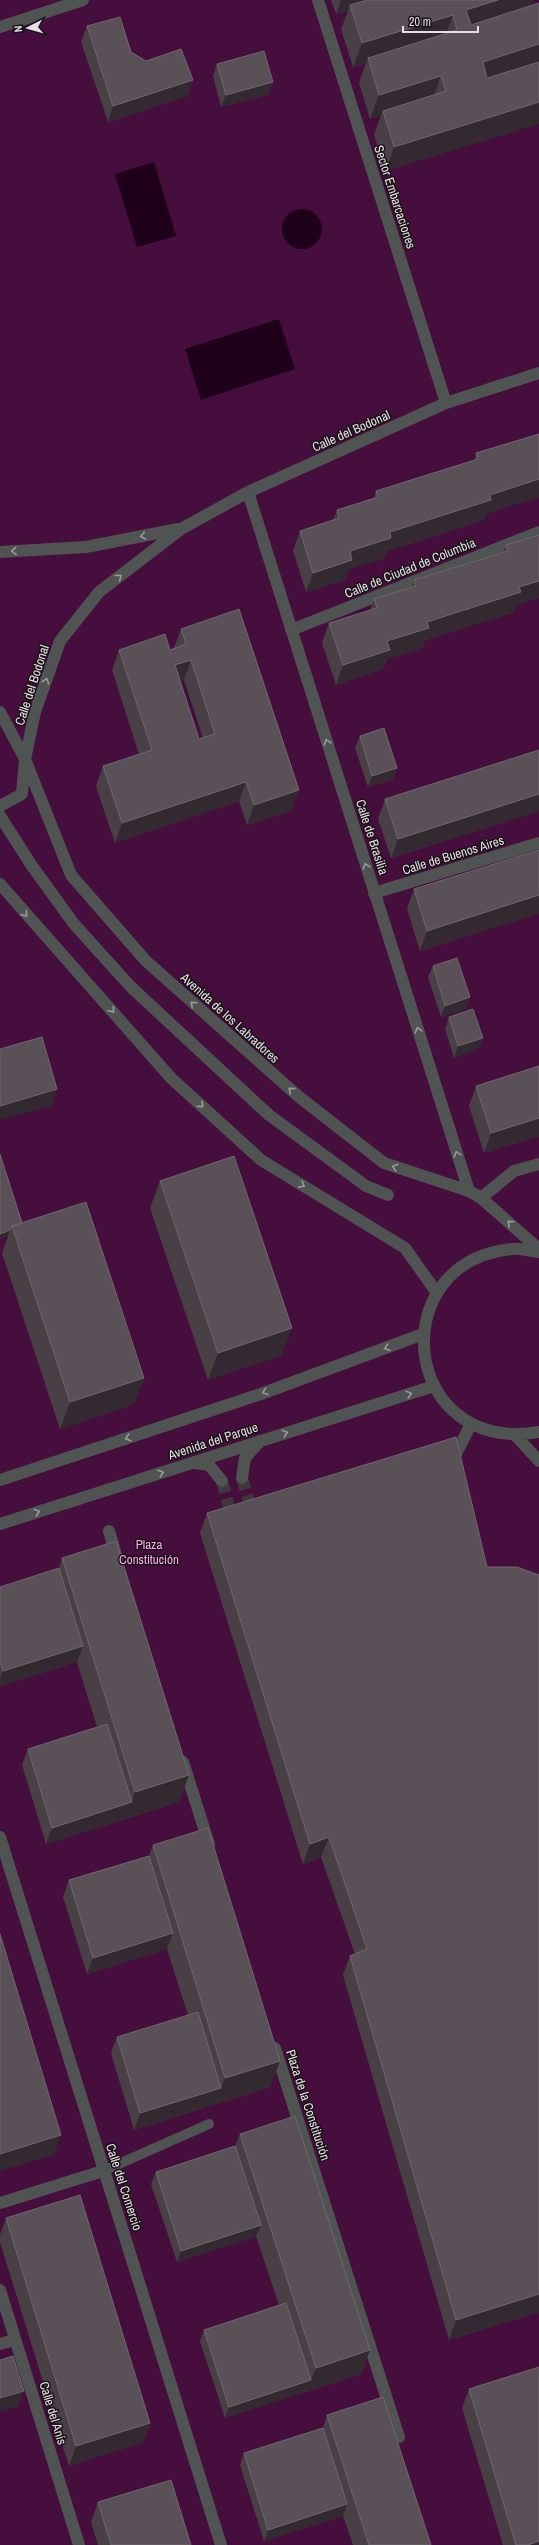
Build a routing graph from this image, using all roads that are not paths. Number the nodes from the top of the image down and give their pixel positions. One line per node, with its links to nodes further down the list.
1 (83, 0): 3 (street)
2 (318, 0): 5 (street, Sector Embarcaciones)
3 (0, 26)
4 (539, 372): 5 (street, Calle del Bodonal)
5 (446, 403): 6 (street, Calle del Bodonal)
6 (248, 492): 7 (street, Calle del Bodonal); 10 (street, Calle de Brasilia)
7 (181, 529): 9 (street, Calle del Bodonal, one-way to 9); 12 (street, Calle del Bodonal, one-way to 7)
8 (539, 532): 10 (street, Calle de Ciudad de Columbia)
9 (0, 552)
10 (291, 630): 17 (street, Calle de Brasilia, one-way to 10)
11 (0, 712): 12 (street, Avenida de los Labradores)
12 (25, 759): 13 (street, Calle del Bodonal); 19 (street, Avenida de los Labradores, one-way to 12)
13 (0, 806)
14 (0, 816): 20 (street)
15 (539, 843): 17 (street, Calle de Buenos Aires)
16 (0, 884): 24 (street, one-way to 24)
17 (374, 893): 19 (street, Calle de Brasilia, one-way to 17)
18 (539, 1164): 21 (street)
19 (469, 1191): 21 (street, Avenida de los Labradores)
20 (388, 1194)
21 (481, 1198): 22 (street, Avenida de los Labradores, one-way to 21)
22 (539, 1249)
23 (539, 1252): 24 (street)
24 (437, 1293): 25 (street)
25 (423, 1334): 26 (street); 35 (street, one-way to 35)
26 (434, 1386): 27 (street); 30 (street, Avenida del Parque, one-way to 26)
27 (471, 1424): 29 (street); 31 (street)
28 (539, 1432): 29 (street)
29 (516, 1436): 32 (street)
30 (261, 1441): 33 (street, Avenida del Parque); 34 (street)
31 (456, 1454)
32 (539, 1461)
33 (192, 1463): 36 (street); 37 (street, Avenida del Parque, one-way to 33)
34 (242, 1478)
35 (0, 1480)
36 (222, 1481)
37 (0, 1524)
38 (108, 1530): 39 (street)
39 (121, 1568)
40 (179, 1751): 42 (street)
41 (0, 1837): 45 (street, Calle del Comercio)
42 (213, 1857)
43 (272, 2038): 50 (street, Plaza de la Constitución)
44 (209, 2124): 45 (lane)
45 (102, 2171): 46 (street); 52 (street, Calle del Comercio)
46 (0, 2203)
47 (0, 2290): 48 (street, Calle del Anís)
48 (15, 2340): 49 (street); 51 (street, Calle del Anís)
49 (0, 2344)
50 (399, 2437)
51 (79, 2545)
52 (221, 2545)

